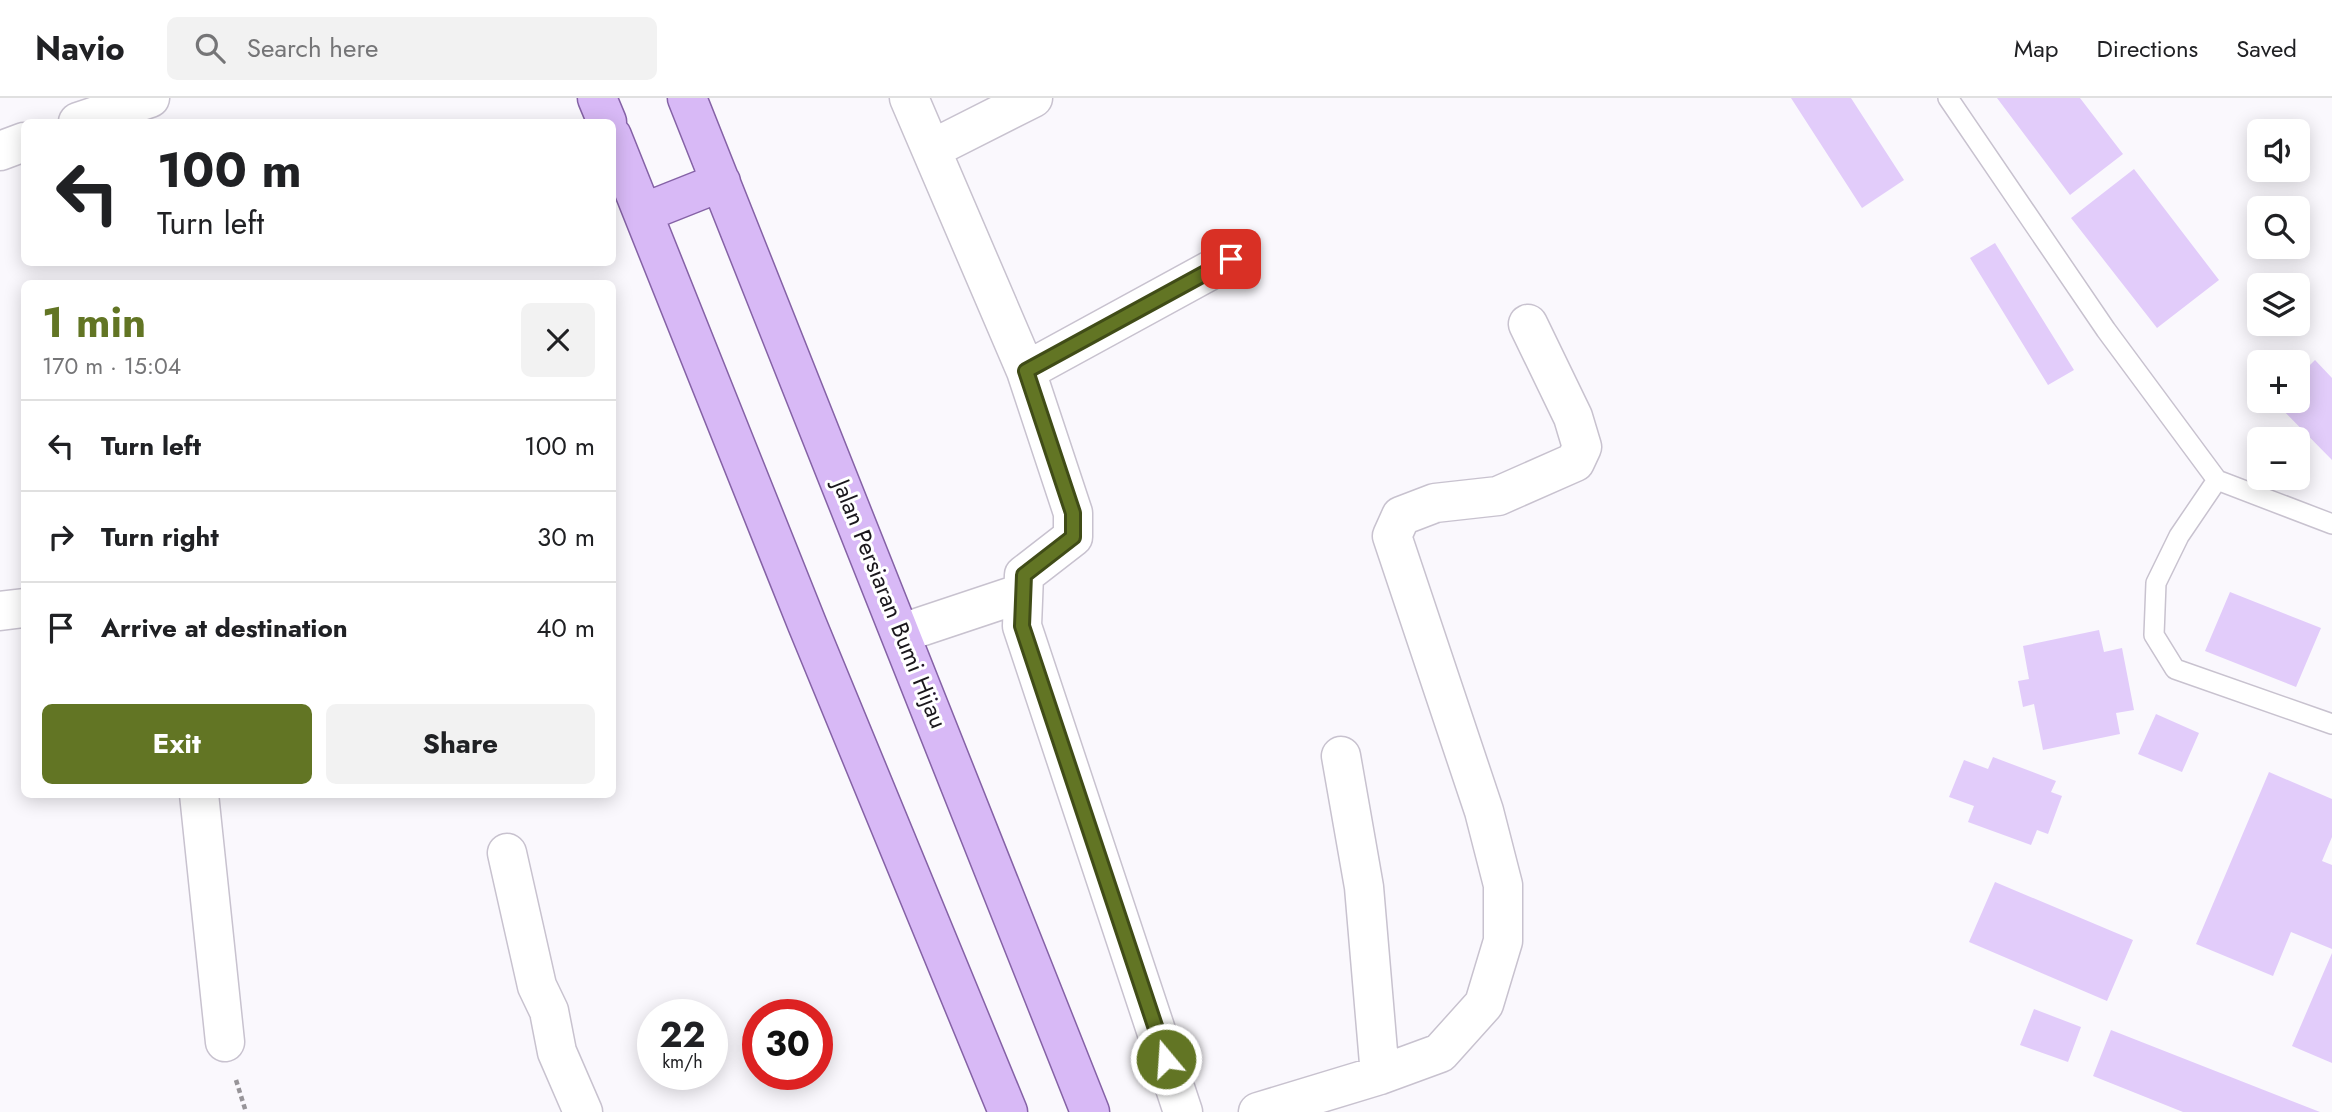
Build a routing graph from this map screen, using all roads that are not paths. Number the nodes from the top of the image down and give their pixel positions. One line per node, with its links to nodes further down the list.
1 (150, 98): 7 (street)
2 (597, 98): 8 (main road)
3 (687, 98): 13 (main road, Jalan Persiaran Bumi Hijau)
4 (909, 98): 11 (street)
5 (1033, 98): 11 (street)
6 (1948, 98): 18 (lane)
7 (88, 119)
8 (606, 119)
9 (21, 143): 12 (street)
10 (616, 146): 14 (main road)
11 (932, 149): 17 (street)
12 (0, 151)
13 (720, 182): 14 (main road); 23 (main road, Jalan Persiaran Bumi Hijau)
14 (643, 213): 31 (main road)
15 (1231, 259): 17 (street)
16 (1528, 324): 29 (street)
17 (1026, 371): 20 (street)
18 (2217, 480): 19 (lane); 24 (lane)
19 (2332, 524)
20 (1021, 593): 23 (street); 33 (street)
21 (21, 608): 22 (street)
22 (0, 611)
23 (902, 633): 32 (main road, Jalan Persiaran Bumi Hijau)
24 (2332, 724)
25 (1341, 757): 29 (street)
26 (199, 798): 28 (street)
27 (507, 853): 30 (street)
28 (225, 1042)
29 (1380, 1075): 34 (street)
30 (583, 1112)
31 (1008, 1112)
32 (1090, 1112)
33 (1183, 1112)
34 (1258, 1112)

